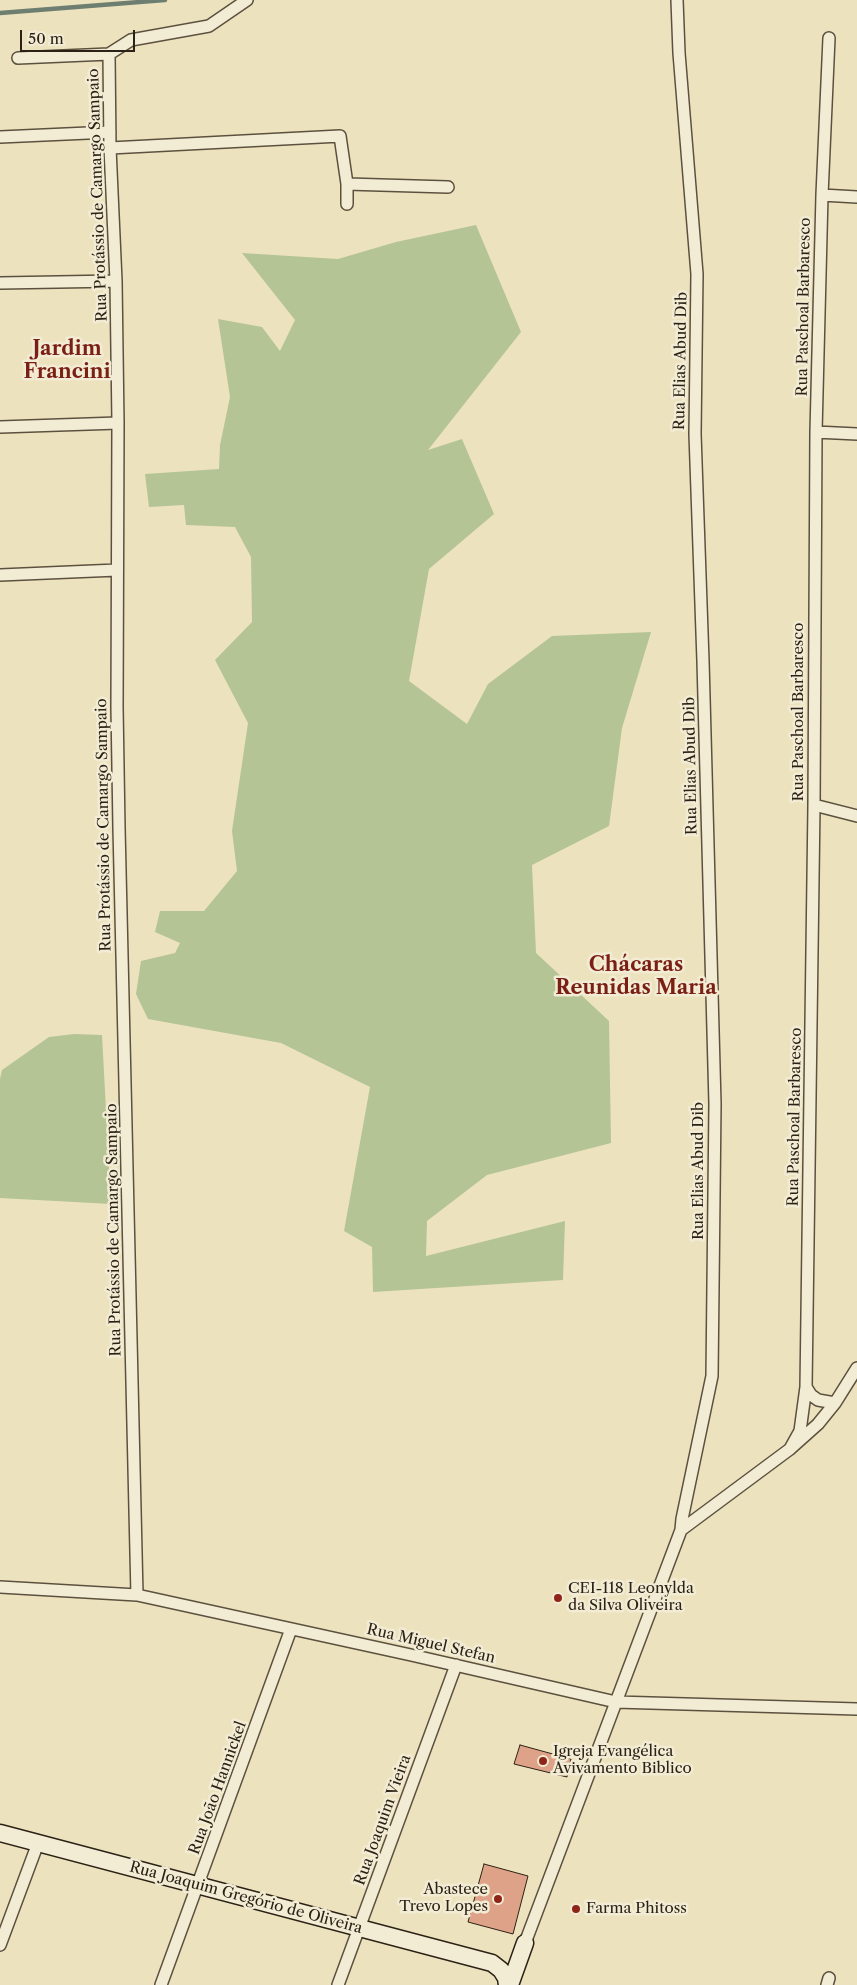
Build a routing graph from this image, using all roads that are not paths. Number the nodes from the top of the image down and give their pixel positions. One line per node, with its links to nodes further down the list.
1 (247, 0): 4 (street)
2 (677, 0): 28 (street, Rua Elias Abud Dib)
3 (829, 38): 11 (street, Rua Paschoal Barbaresco)
4 (109, 54): 5 (street); 6 (street, Rua Protássio de Camargo Sampaio)
5 (18, 58)
6 (110, 132): 7 (street); 8 (street, Rua Protássio de Camargo Sampaio)
7 (0, 137)
8 (110, 148): 9 (street); 14 (street, Rua Protássio de Camargo Sampaio)
9 (347, 184): 10 (street); 13 (street)
10 (448, 187)
11 (822, 195): 12 (street); 18 (street, Rua Paschoal Barbaresco)
12 (857, 197)
13 (347, 204)
14 (116, 280): 15 (street); 16 (street, Rua Protássio de Camargo Sampaio)
15 (0, 283)
16 (118, 423): 17 (street); 20 (street, Rua Protássio de Camargo Sampaio)
17 (0, 427)
18 (816, 432): 19 (street); 22 (street, Rua Paschoal Barbaresco)
19 (857, 434)
20 (118, 570): 21 (street); 30 (street, Rua Protássio de Camargo Sampaio)
21 (0, 575)
22 (814, 804): 23 (street); 25 (street, Rua Paschoal Barbaresco)
23 (857, 816)
24 (857, 1368): 26 (street)
25 (806, 1387): 26 (street); 27 (street, Rua Paschoal Barbaresco)
26 (835, 1403): 27 (street)
27 (790, 1449): 28 (street)
28 (681, 1530): 33 (street, Rua Elias Abud Dib)
29 (0, 1587): 30 (street, Rua Miguel Stefan)
30 (137, 1595): 31 (street, Rua Miguel Stefan)
31 (292, 1629): 32 (street, Rua Miguel Stefan); 37 (street, Rua João Hannickel)
32 (456, 1665): 33 (street, Rua Miguel Stefan); 38 (street, Rua Joaquim Vieira)
33 (616, 1702): 34 (street, Rua Miguel Stefan); 39 (street, Rua Elias Abud Dib)
34 (857, 1709)
35 (0, 1833): 36 (street, Rua Joaquim Gregório de Oliveira)
36 (38, 1843): 37 (street, Rua Joaquim Gregório de Oliveira); 40 (street)
37 (198, 1885): 38 (street, Rua Joaquim Gregório de Oliveira); 42 (street, Rua João Hannickel)
38 (360, 1927): 41 (street, Rua Joaquim Gregório de Oliveira); 43 (street, Rua Joaquim Vieira)
39 (525, 1943): 41 (street); 44 (street)
40 (0, 1945)
41 (492, 1963): 44 (street)
42 (161, 1985)
43 (338, 1985)
44 (509, 1985)

